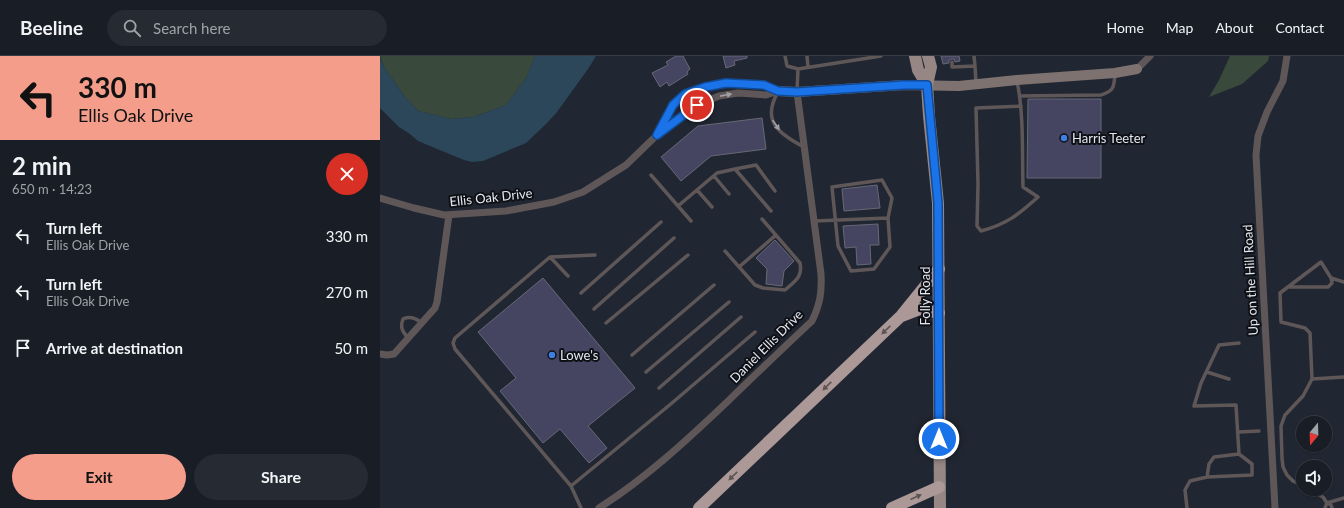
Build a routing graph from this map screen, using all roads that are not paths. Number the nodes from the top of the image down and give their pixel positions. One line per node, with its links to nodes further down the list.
1 (785, 56): 12 (lane)
2 (807, 56): 11 (lane)
3 (881, 56): 11 (lane)
4 (915, 56): 17 (main road, Folly Road)
5 (928, 56): 17 (main road, Folly Road)
6 (974, 56): 10 (lane)
7 (1150, 56): 13 (street)
8 (1287, 56): 89 (street, Up on the Hill Road)
9 (952, 62): 10 (lane)
10 (975, 66): 16 (lane)
11 (808, 67): 12 (lane)
12 (798, 69): 19 (lane)
13 (1137, 69): 14 (street, Ellis Oak Drive)
14 (1115, 73): 15 (street, Ellis Oak Drive); 20 (lane)
15 (1017, 80): 16 (street, Ellis Oak Drive); 20 (lane)
16 (976, 84): 17 (street, Ellis Oak Drive)
17 (927, 85): 19 (street, Ellis Oak Drive); 48 (main road, Folly Road)
18 (778, 91): 19 (street, Ellis Oak Drive); 22 (street, Ellis Oak Drive, one-way to 18); 22 (street, Ellis Oak Drive); 23 (lane, one-way to 23)
19 (797, 92): 23 (street, Daniel Ellis Drive)
20 (1020, 96): 21 (lane)
21 (1021, 106): 21 (lane)
22 (657, 135): 34 (street, Ellis Oak Drive)
23 (804, 147): 37 (street, Daniel Ellis Drive)
24 (735, 169): 26 (lane); 28 (lane); 33 (lane)
25 (651, 175): 31 (lane)
26 (714, 176): 27 (lane); 29 (lane)
27 (697, 190): 31 (lane); 32 (lane)
28 (775, 190)
29 (729, 194)
30 (380, 198): 34 (street, Ellis Oak Drive)
31 (678, 206): 39 (lane)
32 (712, 207)
33 (771, 211)
34 (449, 215): 60 (street)
35 (888, 218): 38 (lane); 38 (lane); 38 (lane)
36 (762, 219): 41 (lane)
37 (814, 220): 38 (lane); 84 (street, Daniel Ellis Drive)
38 (836, 220)
39 (691, 221)
40 (661, 222): 54 (lane)
41 (776, 235): 47 (lane); 47 (lane)
42 (674, 238): 56 (lane)
43 (725, 251): 47 (lane)
44 (594, 255): 46 (lane)
45 (688, 255): 61 (lane)
46 (550, 257): 49 (lane); 78 (lane)
47 (739, 267)
48 (939, 269): 57 (main road, Folly Road); 59 (highway)
49 (568, 276)
50 (1331, 278): 51 (lane); 53 (lane); 53 (lane)
51 (1344, 282)
52 (714, 285): 66 (lane)
53 (1288, 287): 71 (lane)
54 (581, 293)
55 (729, 302): 67 (lane)
56 (594, 309)
57 (939, 313): 59 (highway); 79 (main road, Folly Road)
58 (742, 317): 72 (lane)
59 (897, 318): 85 (highway, one-way to 85)
60 (422, 323): 63 (street); 63 (lane)
61 (606, 323)
62 (755, 332): 78 (lane)
63 (408, 338): 65 (street)
64 (1239, 343): 68 (lane)
65 (380, 354)
66 (632, 354)
67 (646, 372)
68 (1207, 372): 70 (lane); 74 (lane)
69 (1344, 377): 71 (lane)
70 (1229, 379)
71 (1312, 379): 77 (lane)
72 (659, 388)
73 (1259, 431): 74 (lane)
74 (1239, 432): 75 (lane)
75 (1239, 454): 76 (lane); 76 (lane)
76 (1207, 477): 88 (lane)
77 (1296, 482)
78 (571, 486): 83 (lane)
79 (939, 487): 86 (highway, one-way to 79); 87 (main road, Folly Road)
80 (1321, 496): 82 (lane)
81 (1344, 498): 82 (lane)
82 (1327, 502): 90 (lane); 91 (lane)
83 (581, 508)
84 (599, 508)
85 (699, 508)
86 (892, 508)
87 (940, 508)
88 (1187, 508)
89 (1275, 508)
90 (1325, 508)
91 (1332, 508)

